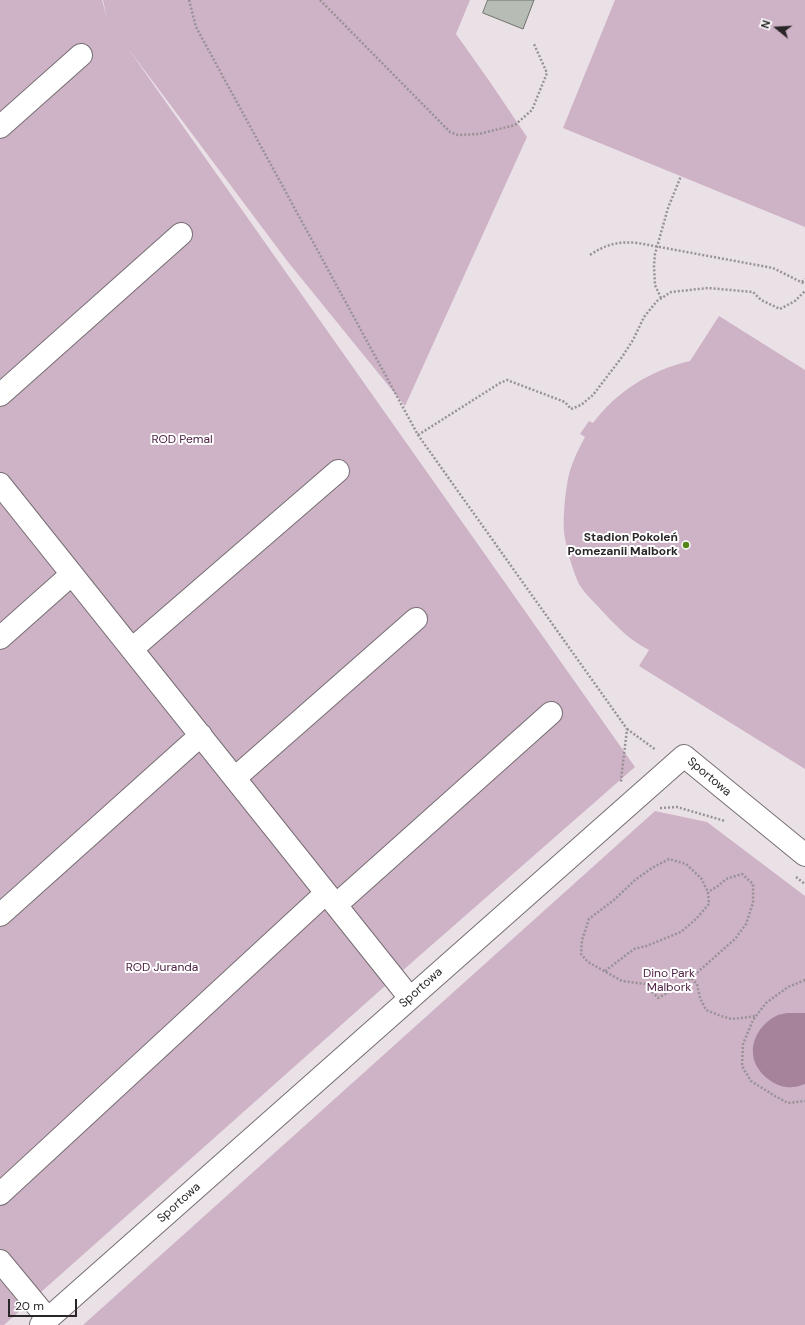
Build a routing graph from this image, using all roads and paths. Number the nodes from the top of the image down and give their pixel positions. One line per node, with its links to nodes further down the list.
1 (189, 0): 15 (path)
2 (320, 0): 3 (path)
3 (534, 44)
4 (81, 55): 5 (street)
5 (0, 127)
6 (681, 176): 8 (path)
7 (181, 234): 14 (street)
8 (656, 246): 9 (path); 11 (path); 13 (path)
9 (590, 255)
10 (805, 279): 11 (path)
11 (804, 283)
12 (805, 291): 13 (path)
13 (661, 298): 15 (path)
14 (0, 395)
15 (418, 435): 25 (path)
16 (338, 471): 21 (street)
17 (0, 484): 18 (street)
18 (72, 574): 20 (street); 21 (street)
19 (416, 619): 24 (street)
20 (0, 638)
21 (132, 648): 23 (street)
22 (551, 713): 31 (street)
23 (200, 735): 24 (street); 32 (street)
24 (235, 778): 31 (street)
25 (632, 801): 26 (path); 27 (street, Sportowa); 36 (street, Sportowa)
26 (731, 823)
27 (805, 855)
28 (794, 875): 29 (path)
29 (805, 884)
30 (708, 892): 33 (path); 33 (path); 34 (path)
31 (331, 899): 36 (street); 39 (street)
32 (0, 915)
33 (605, 971): 34 (path)
34 (691, 978): 37 (path)
35 (805, 980): 37 (path)
36 (410, 998): 41 (street, Sportowa)
37 (756, 1016): 38 (path)
38 (805, 1101)
39 (0, 1194)
40 (0, 1261): 41 (street)
41 (44, 1322)

